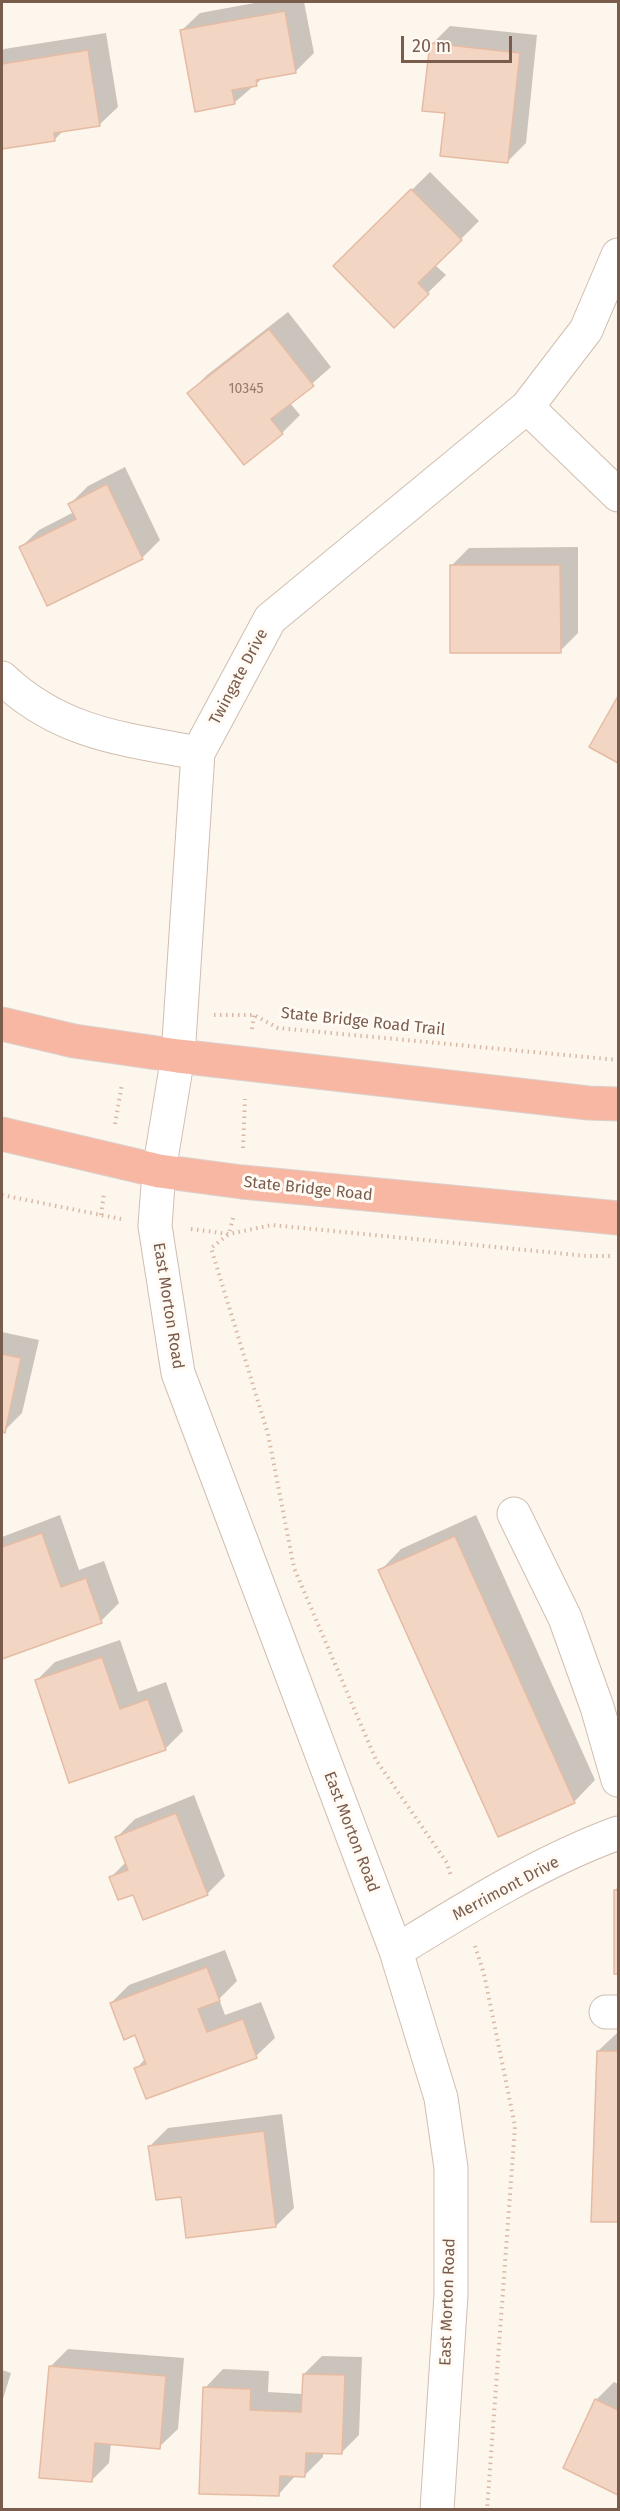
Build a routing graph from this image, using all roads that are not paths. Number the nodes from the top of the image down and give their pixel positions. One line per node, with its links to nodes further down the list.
1 (618, 255): 2 (street, Twingate Drive)
2 (527, 407): 3 (street); 5 (street, Twingate Drive)
3 (618, 495)
4 (2, 678): 5 (street)
5 (198, 753): 7 (street, Twingate Drive)
6 (2, 1024): 7 (highway)
7 (178, 1056): 8 (highway); 10 (street, Twingate Drive)
8 (618, 1104)
9 (2, 1134): 10 (highway, State Bridge Road)
10 (159, 1171): 11 (highway, State Bridge Road); 15 (street, East Morton Road)
11 (618, 1218)
12 (513, 1514): 13 (street)
13 (618, 1780)
14 (618, 1833): 15 (street, Merrimont Drive)
15 (396, 1951): 16 (street, East Morton Road)
16 (436, 2510)

